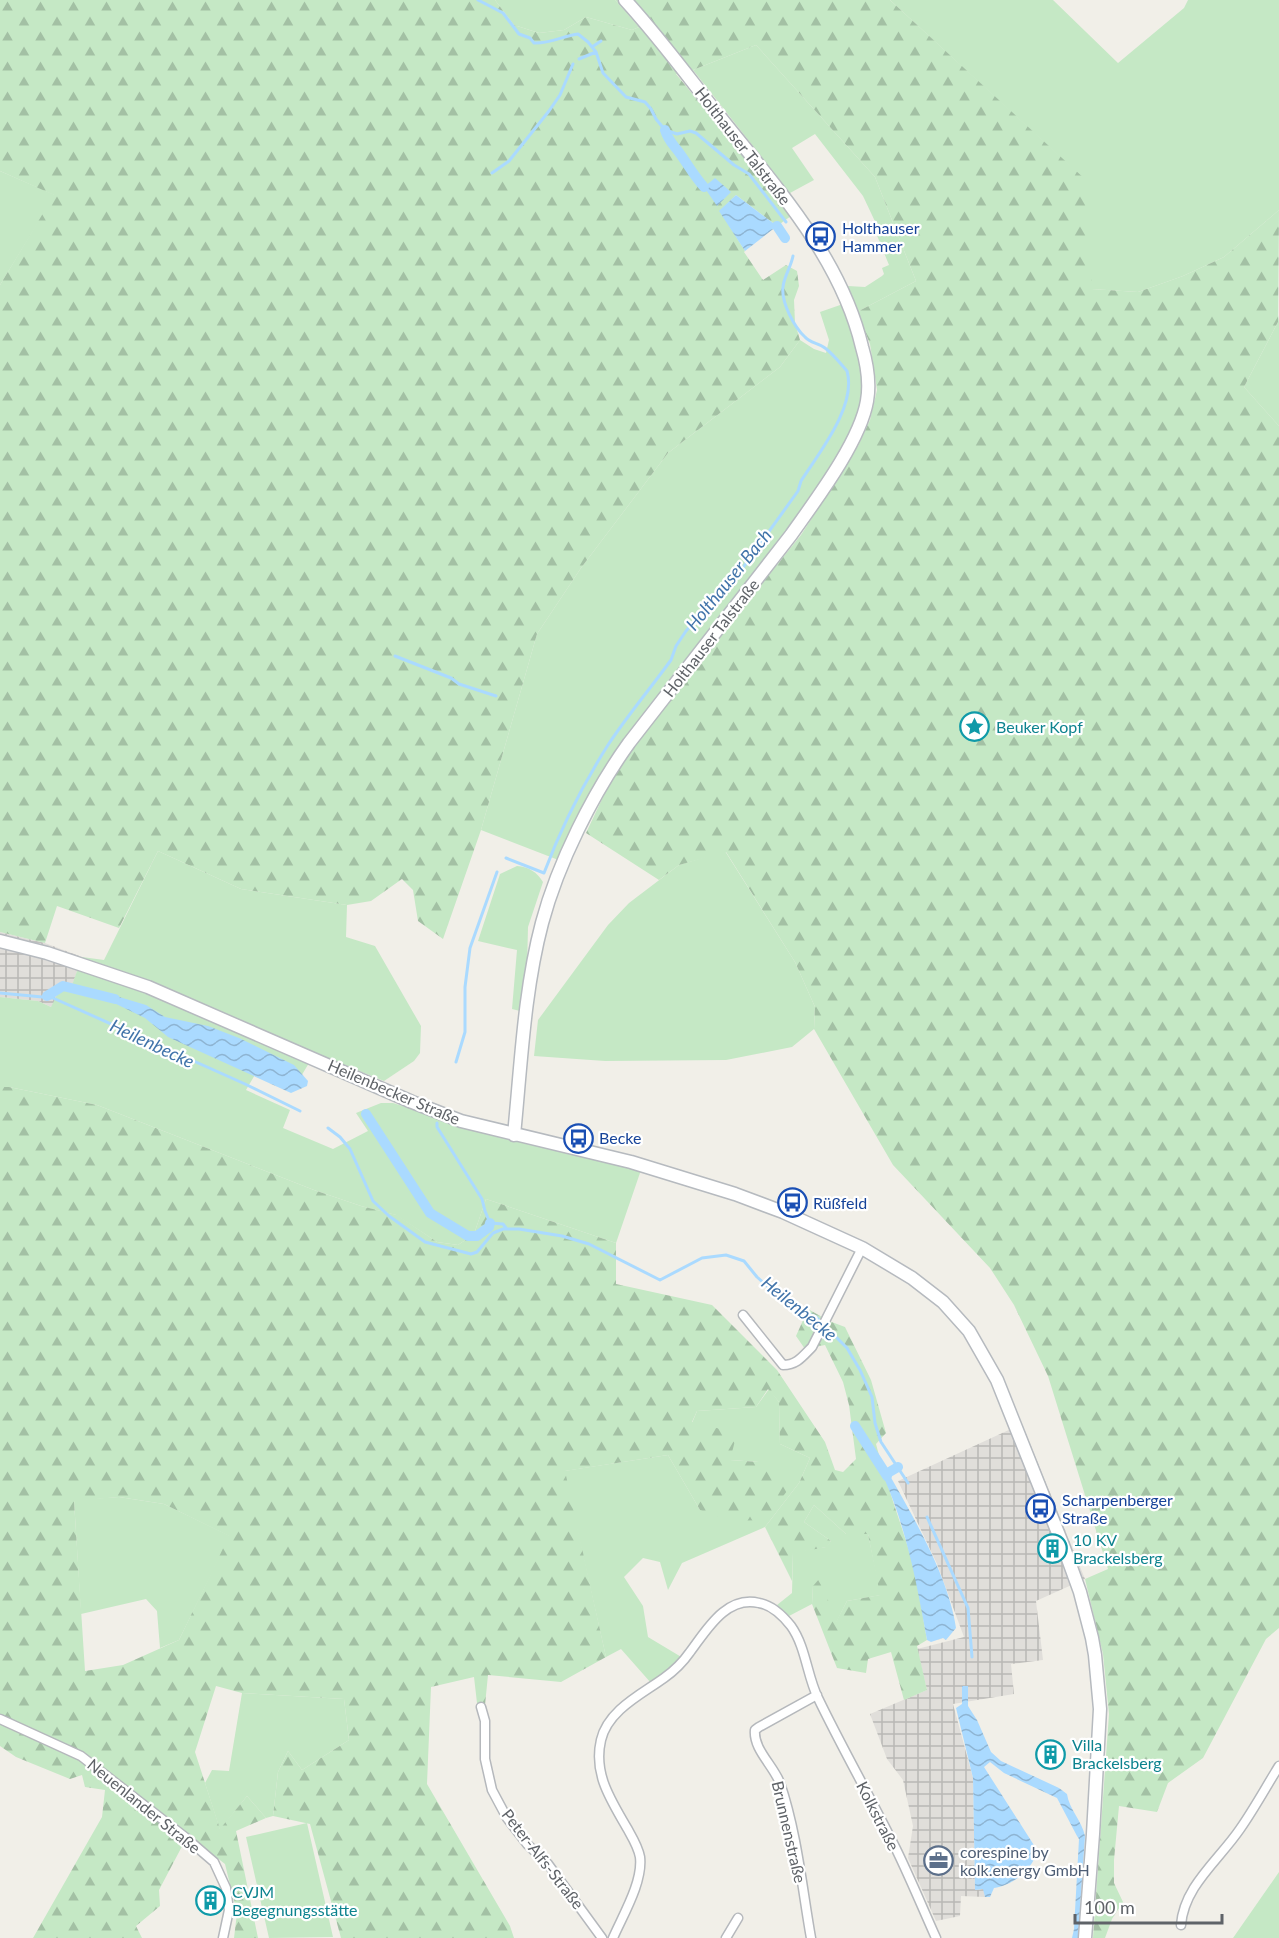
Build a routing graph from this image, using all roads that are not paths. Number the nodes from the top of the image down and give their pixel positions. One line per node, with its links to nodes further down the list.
1 (625, 0): 3 (main road, Holthauser Talstraße)
2 (0, 941): 3 (main road, Heilenbecker Straße)
3 (514, 1135): 4 (main road, Heilenbecker Straße)
4 (862, 1248): 5 (street); 18 (main road, Heilenbecker Straße)
5 (743, 1315)
6 (817, 1695): 14 (street, Kolkstraße); 16 (street, Brunnenstraße); 17 (street, Kolkstraße)
7 (481, 1707): 13 (street, Peter-Alfs-Straße)
8 (0, 1719): 12 (street, Neuenlander Straße)
9 (1279, 1766): 11 (street)
10 (738, 1918): 15 (street)
11 (1181, 1925)
12 (223, 1938)
13 (602, 1938)
14 (614, 1938)
15 (726, 1938)
16 (811, 1938)
17 (936, 1938)
18 (1084, 1938)

